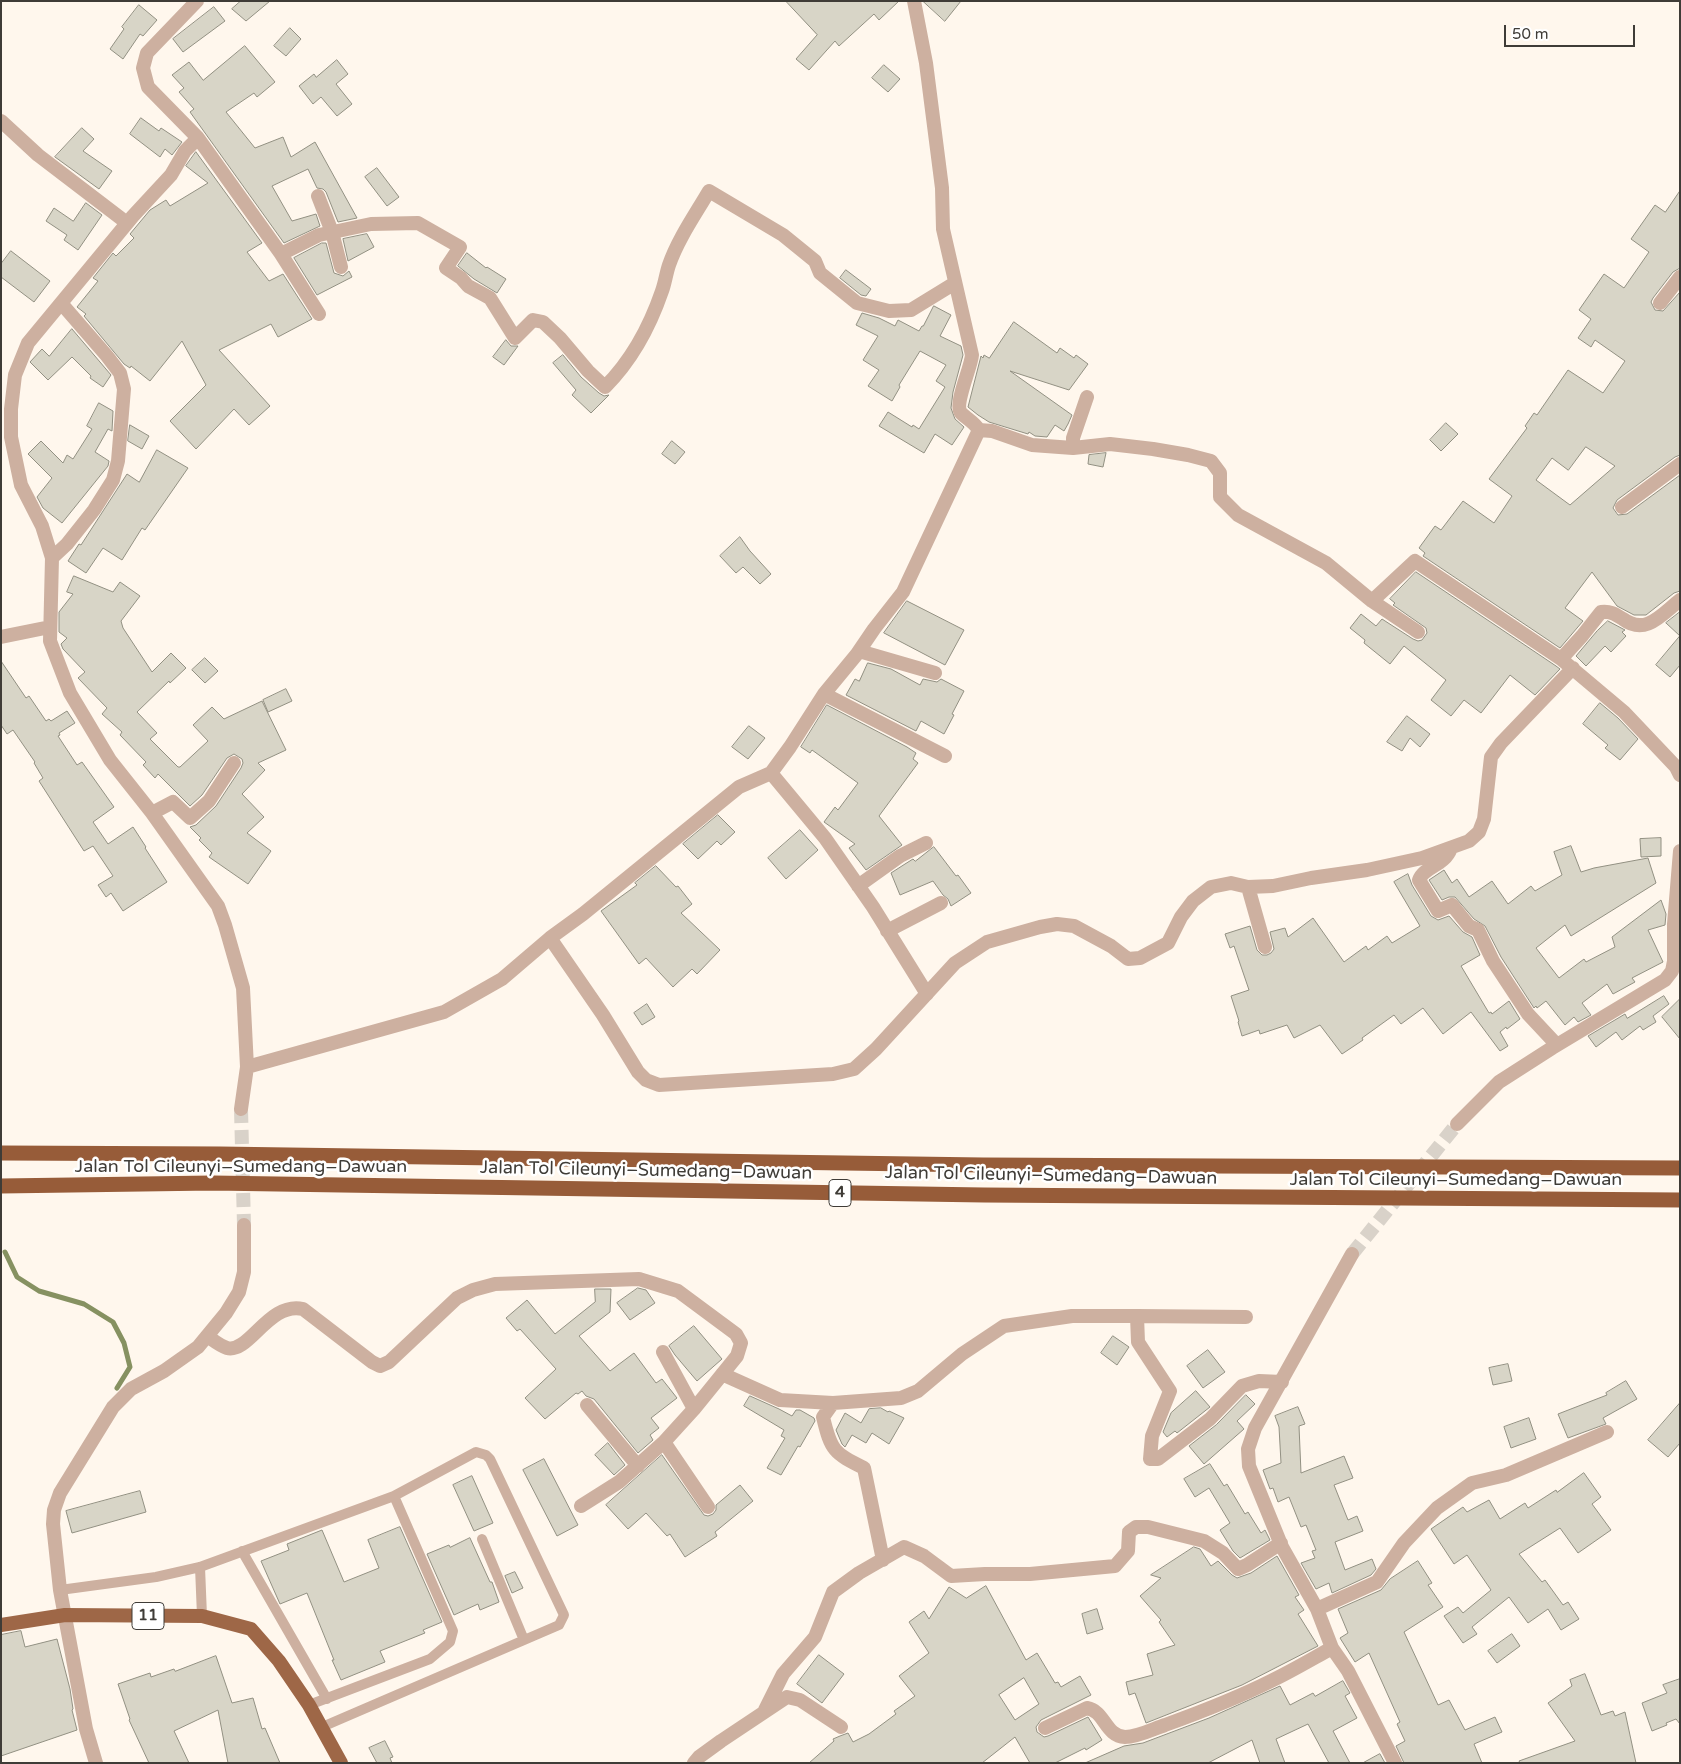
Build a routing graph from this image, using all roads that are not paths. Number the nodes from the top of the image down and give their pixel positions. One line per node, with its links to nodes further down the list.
1 (197, 1): 4 (street)
2 (914, 1): 11 (street)
3 (1, 121): 6 (street)
4 (198, 138): 6 (street); 8 (street)
5 (318, 196): 7 (street)
6 (127, 223): 12 (street)
7 (332, 232): 8 (street); 9 (street); 11 (street)
8 (281, 254): 14 (street)
9 (341, 267)
10 (1680, 277): 13 (street)
11 (955, 283): 17 (street)
12 (62, 303): 16 (street); 21 (street)
13 (1660, 303)
14 (319, 314)
15 (1087, 397): 18 (street)
16 (6, 426): 21 (street)
17 (978, 430): 18 (street); 27 (street)
18 (1074, 448): 23 (street)
19 (1680, 464): 20 (street)
20 (1622, 507)
21 (52, 558): 24 (street)
22 (1680, 600): 28 (street)
23 (1372, 601): 25 (street); 28 (street)
24 (50, 627): 26 (street); 36 (street)
25 (1418, 632)
26 (1, 637)
27 (859, 651): 30 (street); 31 (street)
28 (1561, 659): 29 (street)
29 (1573, 668): 35 (street); 38 (street)
30 (936, 673)
31 (824, 694): 32 (street); 34 (street)
32 (945, 756)
33 (234, 763): 36 (street)
34 (771, 773): 41 (street); 45 (street)
35 (1680, 775)
36 (152, 813): 51 (street)
37 (926, 842): 41 (street)
38 (1451, 848): 42 (street); 50 (street)
39 (1680, 851): 40 (street)
40 (1679, 885): 48 (street)
41 (858, 886): 44 (street)
42 (1248, 887): 46 (street); 49 (street)
43 (941, 903): 44 (street)
44 (887, 931): 49 (street)
45 (550, 938): 49 (street); 51 (street)
46 (1265, 947)
47 (1680, 970): 48 (street)
48 (1666, 980): 50 (street)
49 (927, 994)
50 (1557, 1045): 53 (street)
51 (247, 1067): 52 (street)
52 (241, 1109)
53 (1457, 1124)
54 (1, 1153): 55 (highway, Jalan Tol Cileunyi–Sumedang–Dawuan / 4)
55 (1680, 1168)
56 (1, 1186): 57 (highway, Jalan Tol Cileunyi–Sumedang–Dawuan / 4)
57 (1680, 1200)
58 (244, 1225): 62 (street)
59 (1352, 1254): 65 (street)
60 (1138, 1316): 61 (street); 65 (street); 66 (street)
61 (1246, 1317)
62 (207, 1336): 64 (street); 80 (street)
63 (663, 1352): 68 (street)
64 (722, 1374): 66 (street); 68 (street)
65 (1282, 1382): 76 (street)
66 (833, 1403): 78 (street)
67 (587, 1405): 71 (street)
68 (694, 1409): 70 (street)
69 (1607, 1432): 81 (street)
70 (664, 1442): 71 (street); 74 (street)
71 (638, 1466): 73 (street)
72 (394, 1496): 77 (lane); 85 (lane); 87 (lane)
73 (581, 1506)
74 (708, 1507)
75 (482, 1539): 85 (lane)
76 (1281, 1543): 78 (street); 81 (street)
77 (242, 1551): 79 (lane); 87 (lane)
78 (883, 1560): 89 (street)
79 (200, 1566): 80 (lane); 83 (lane)
80 (60, 1590): 82 (street)
81 (1317, 1609): 86 (street)
82 (64, 1615): 83 (highway, 11); 84 (highway, 11); 93 (street)
83 (202, 1616): 88 (highway, 11)
84 (1, 1625)
85 (524, 1640): 91 (lane)
86 (1332, 1648): 92 (street); 96 (street)
87 (327, 1699): 88 (lane)
88 (309, 1705): 91 (highway, 11)
89 (765, 1710): 90 (street); 95 (street)
90 (841, 1726)
91 (322, 1727): 94 (highway, 11)
92 (1045, 1728)
93 (96, 1763)
94 (341, 1763)
95 (694, 1763)
96 (1395, 1763)

